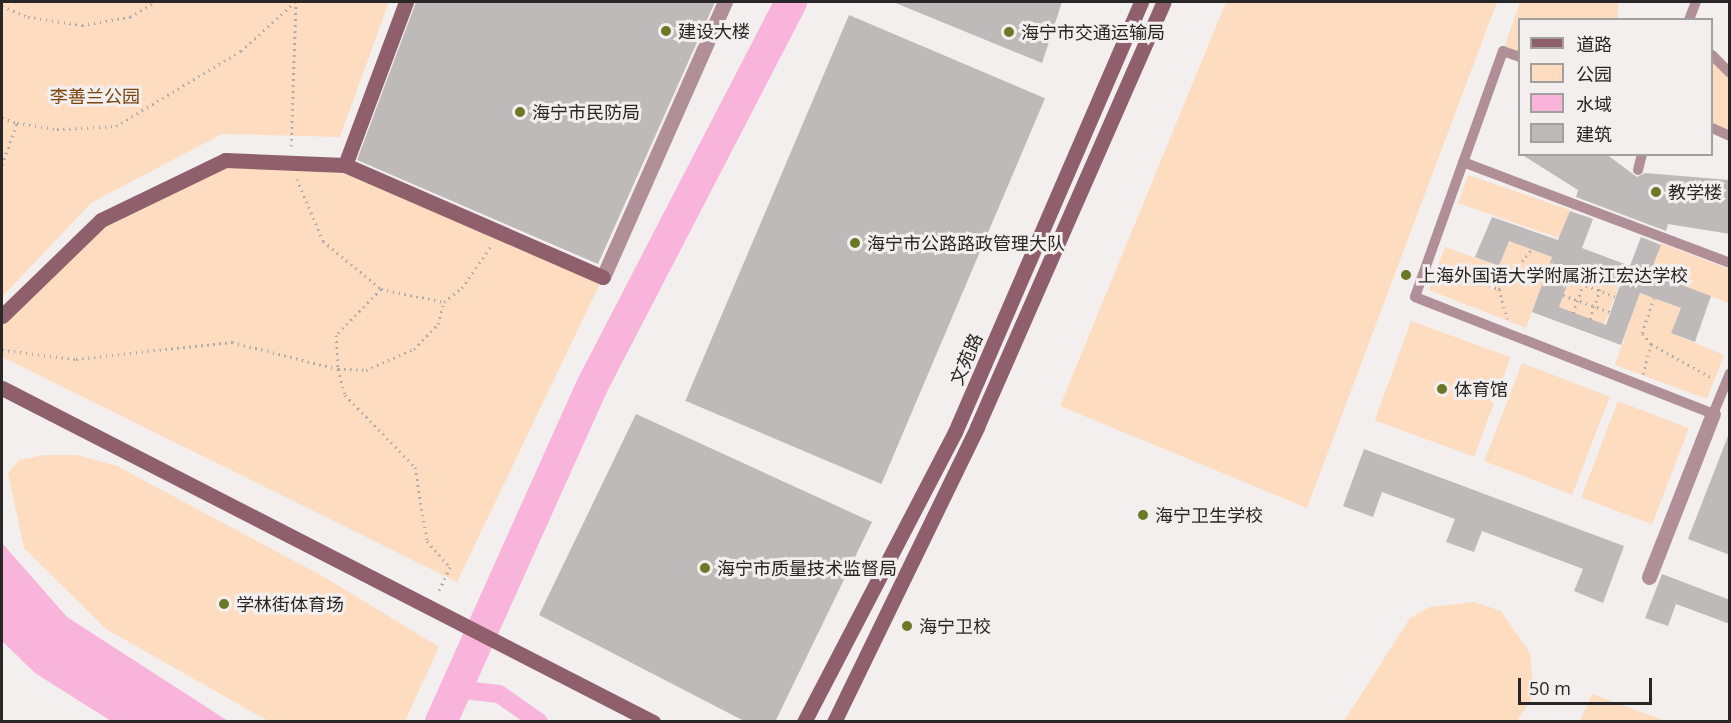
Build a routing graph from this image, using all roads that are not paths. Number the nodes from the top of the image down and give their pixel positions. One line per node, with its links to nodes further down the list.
1 (406, 2): 14 (street)
2 (725, 2): 14 (street)
3 (1141, 2): 23 (street, 文苑路)
4 (1164, 2): 24 (street, 文苑路)
5 (1696, 2): 6 (lane)
6 (1690, 18)
7 (1518, 56): 13 (lane)
8 (1713, 57): 9 (lane)
9 (1730, 73)
10 (1713, 128): 11 (lane)
11 (1730, 136)
12 (1642, 156): 15 (lane)
13 (1463, 162): 16 (lane); 20 (lane)
14 (345, 165): 17 (street)
15 (1638, 170)
16 (1730, 263)
17 (2, 316)
18 (1730, 373): 20 (lane)
19 (2, 388): 22 (street)
20 (1713, 414): 21 (street)
21 (1649, 577)
22 (653, 722)
23 (804, 722)
24 (834, 722)

